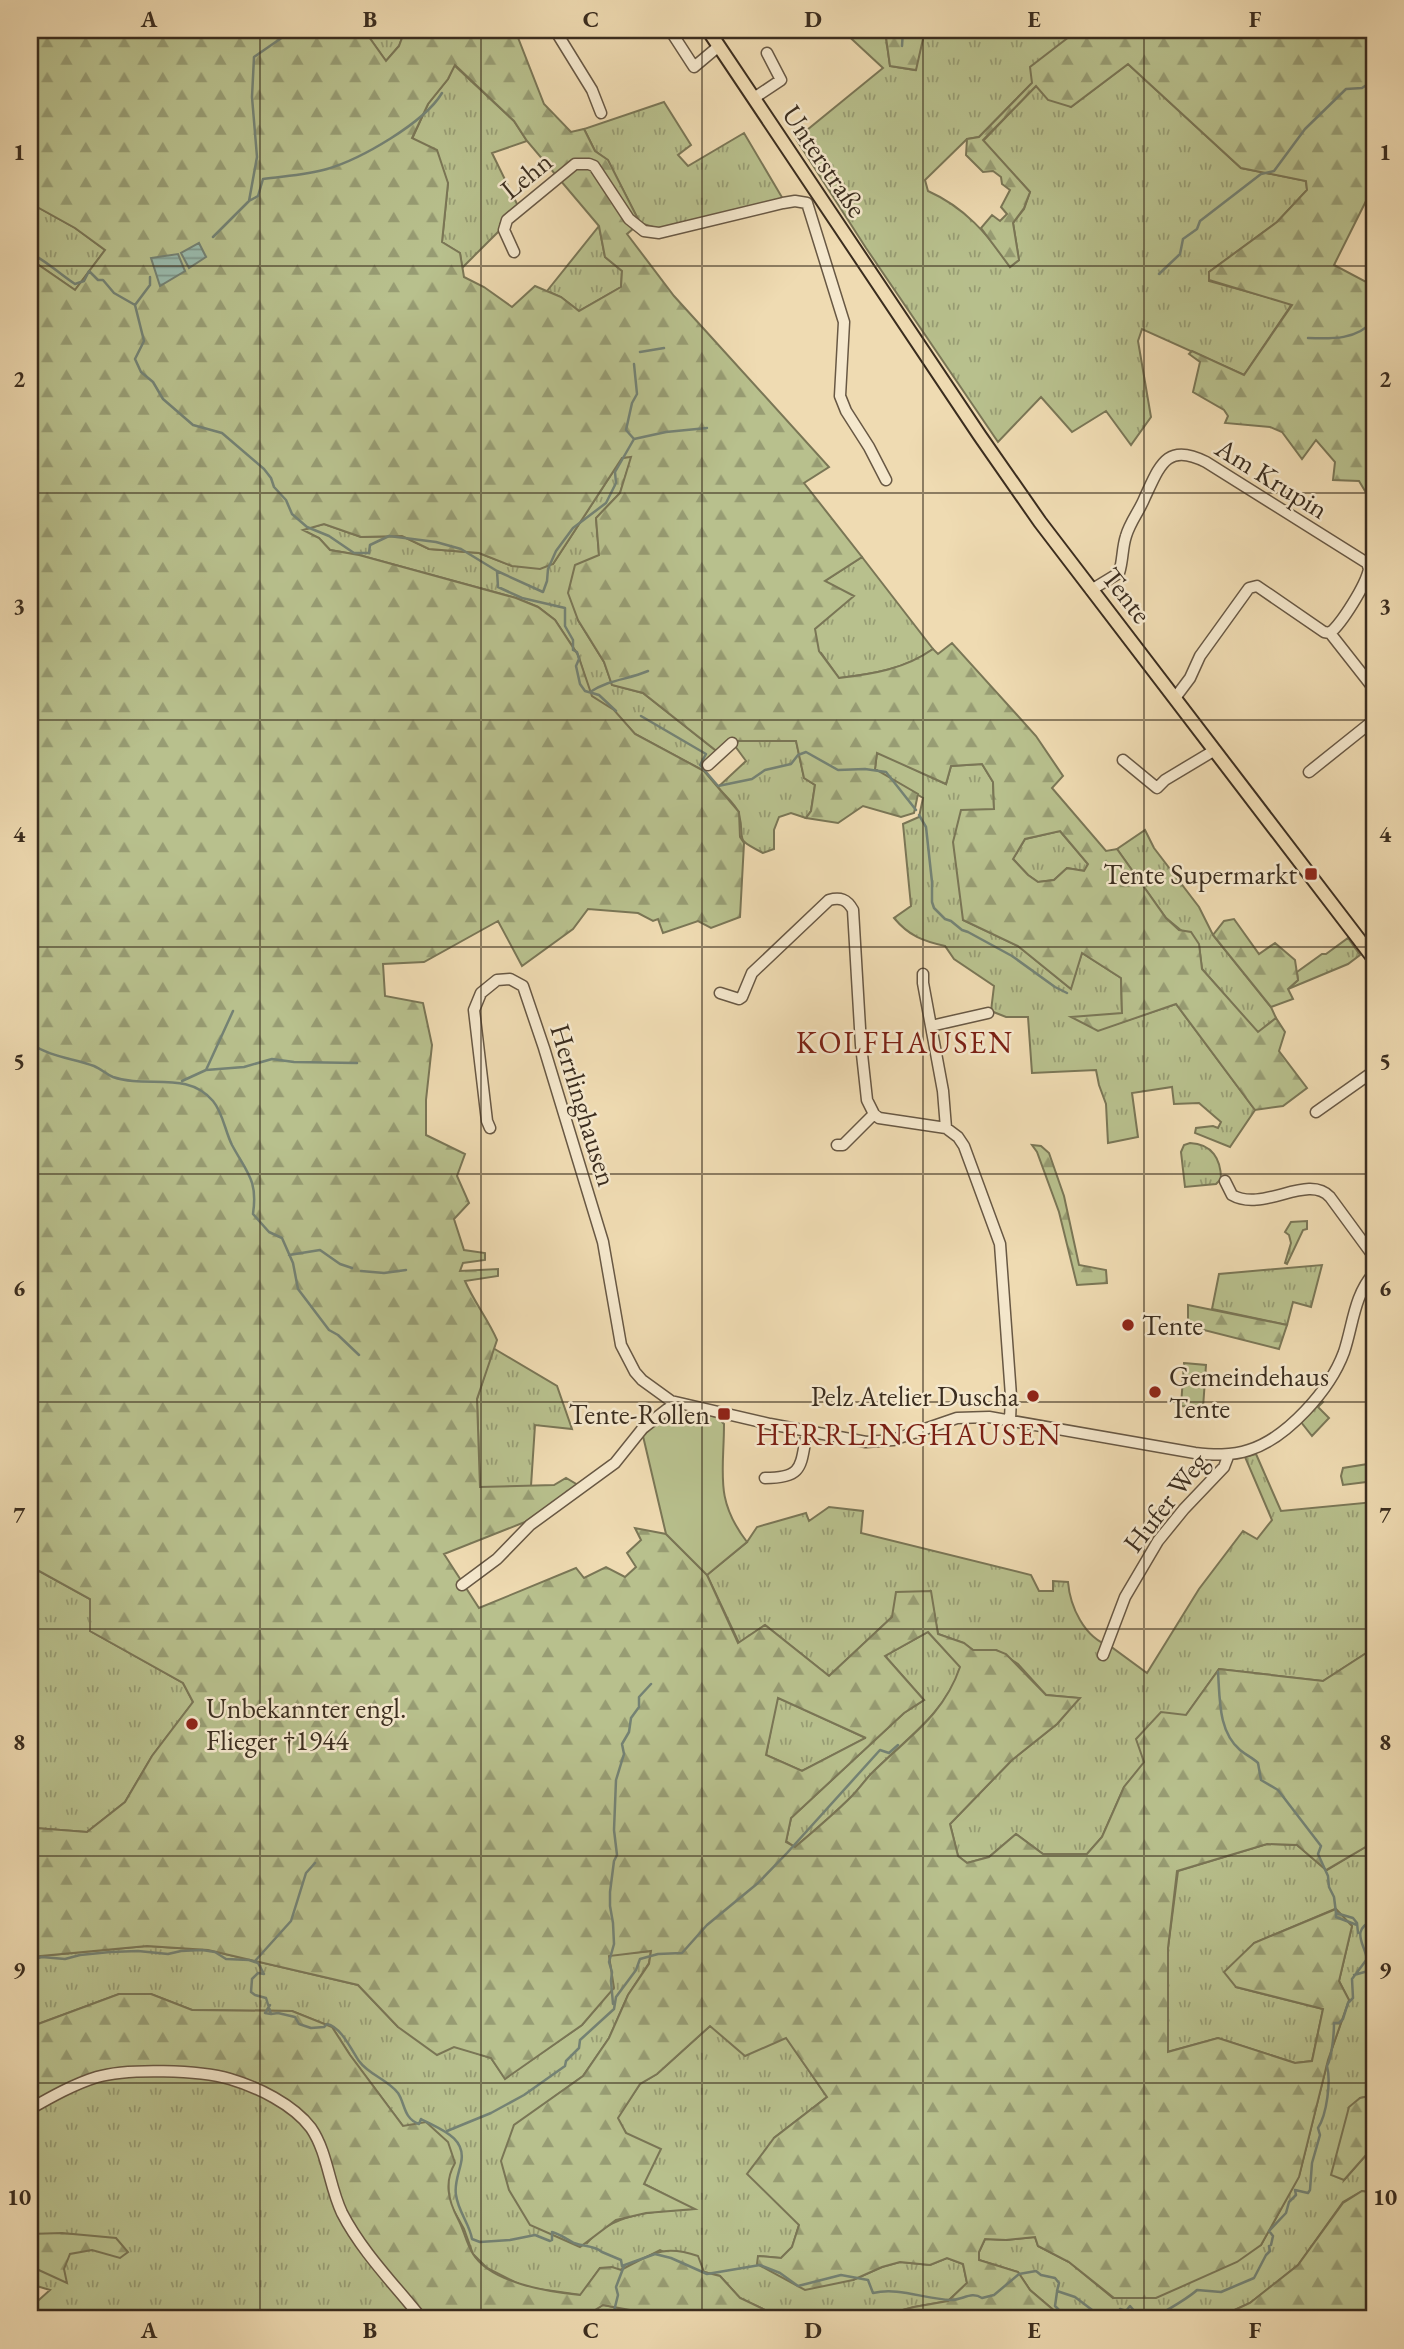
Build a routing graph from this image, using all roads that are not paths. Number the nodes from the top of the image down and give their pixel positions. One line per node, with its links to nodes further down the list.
1 (555, 30): 7 (street)
2 (670, 30): 4 (street)
3 (708, 30): 4 (main road, Unterstraße)
4 (719, 46): 6 (main road, Unterstraße)
5 (768, 53): 6 (street, Unterstraße)
6 (754, 99): 8 (main road, Unterstraße)
7 (601, 113)
8 (818, 195): 9 (street); 10 (main road, Unterstraße)
9 (807, 203): 11 (street, Lehn); 12 (street)
10 (855, 250): 14 (main road, Tente)
11 (514, 252)
12 (886, 480)
13 (1371, 567): 14 (street, Am Krupin); 15 (street)
14 (1091, 590): 17 (main road, Tente)
15 (1330, 633): 16 (street); 17 (street)
16 (1374, 689)
17 (1175, 698): 20 (main road, Tente)
18 (1374, 720): 23 (street)
19 (732, 743): 22 (street)
20 (1215, 750): 21 (street); 24 (main road, Tente)
21 (1123, 760)
22 (708, 765)
23 (1309, 772)
24 (1374, 959)
25 (923, 974): 28 (street)
26 (720, 993): 31 (street)
27 (988, 1013): 28 (street)
28 (931, 1026): 33 (street)
29 (1374, 1071): 30 (street)
30 (1316, 1112)
31 (874, 1114): 33 (street); 34 (street)
32 (490, 1128): 38 (street, Herrlinghausen)
33 (946, 1128): 39 (street)
34 (837, 1145)
35 (1225, 1181): 36 (street)
36 (1374, 1256)
37 (1374, 1273): 41 (street, Herrlinghausen)
38 (671, 1401): 40 (street, Herrlinghausen); 43 (street)
39 (1010, 1420): 40 (street, Herrlinghausen); 41 (street, Herrlinghausen)
40 (807, 1432): 42 (street)
41 (1229, 1454): 44 (street, Hufer Weg)
42 (765, 1478)
43 (462, 1585)
44 (1104, 1655)
45 (30, 2109): 46 (street)
46 (422, 2319)

